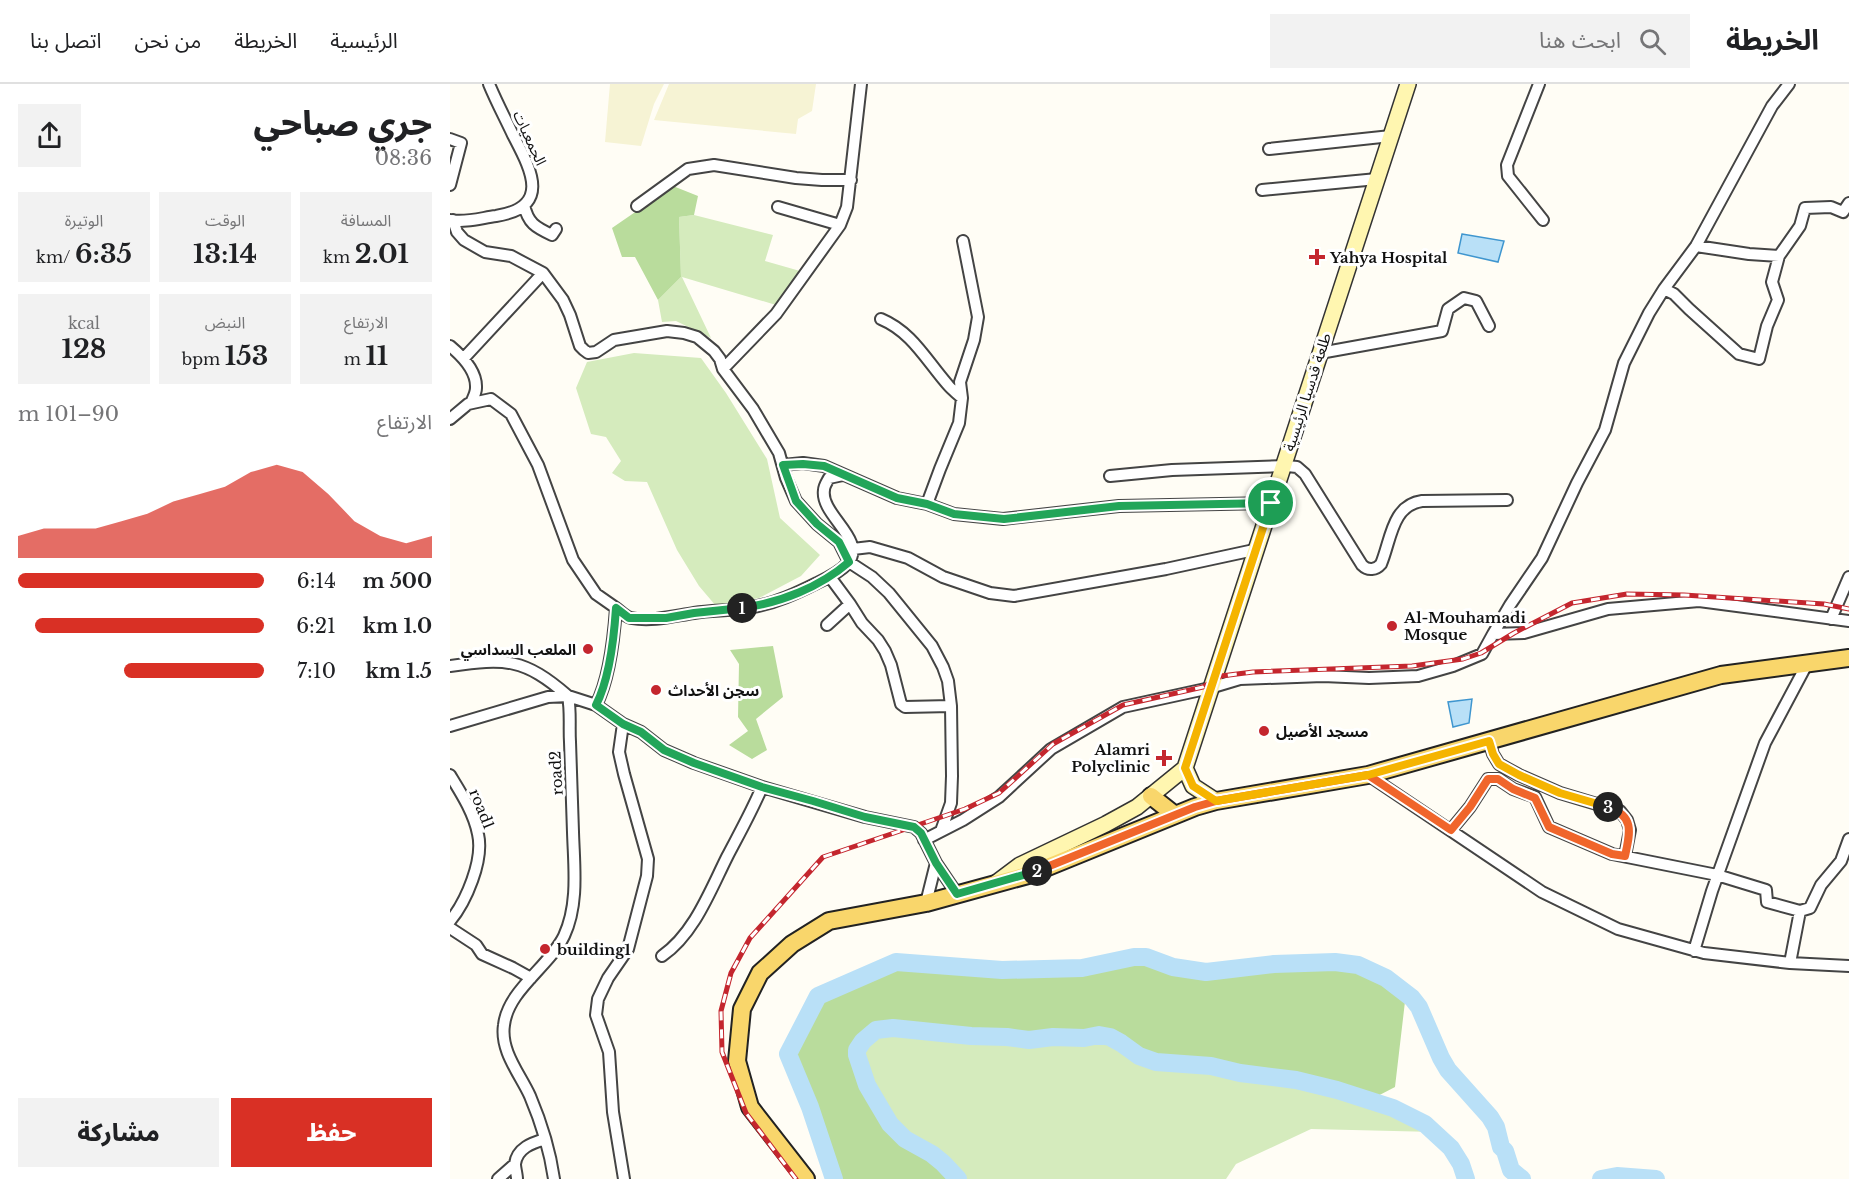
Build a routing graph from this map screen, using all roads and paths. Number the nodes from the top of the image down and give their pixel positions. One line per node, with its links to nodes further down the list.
1 (489, 84): 14 (street, الجمعيات)
2 (861, 84): 10 (street)
3 (1408, 84): 6 (main road, طلعة قدسيا الرئيسية)
4 (1539, 84): 18 (street)
5 (1789, 84): 22 (street)
6 (1391, 136): 8 (street); 9 (main road, طلعة قدسيا الرئيسية)
7 (450, 139): 11 (street)
8 (1269, 149)
9 (1377, 179): 12 (street); 29 (main road, طلعة قدسيا الرئيسية)
10 (851, 180): 15 (street); 19 (street)
11 (450, 185)
12 (1262, 190)
13 (1849, 203): 23 (street)
14 (524, 205): 17 (street); 20 (street)
15 (637, 206)
16 (778, 207): 19 (street)
17 (451, 220): 24 (street)
18 (1543, 220)
19 (840, 225): 31 (street)
20 (556, 229)
21 (963, 241): 32 (street)
22 (1696, 246): 23 (street); 25 (street)
23 (1779, 256): 25 (street)
24 (543, 273): 30 (street); 31 (street)
25 (1664, 289): 52 (street)
26 (881, 319): 32 (street)
27 (1489, 326): 29 (street)
28 (450, 346): 30 (street)
29 (1320, 353): 36 (main road, طلعة قدسيا الرئيسية)
30 (464, 357): 33 (street)
31 (723, 369): 35 (street)
32 (962, 398): 41 (street)
33 (471, 403): 34 (street); 48 (street)
34 (450, 419)
35 (783, 465): 37 (street); 44 (street)
36 (1282, 466): 38 (street); 39 (street); 40 (main road, طلعة قدسيا الرئيسية)
37 (843, 475): 41 (street); 42 (street)
38 (1110, 476)
39 (1507, 500)
40 (1271, 503): 41 (street); 43 (main road, طلعة قدسيا الرئيسية)
41 (927, 504)
42 (853, 549): 43 (street); 44 (street)
43 (1254, 550): 56 (main road, طلعة قدسيا الرئيسية)
44 (849, 562): 46 (street); 59 (street)
45 (1849, 576): 49 (street)
46 (830, 577): 47 (street); 48 (street)
47 (850, 604): 51 (street); 59 (street)
48 (616, 608): 58 (street)
49 (1831, 619): 50 (street); 52 (street)
50 (1849, 621)
51 (827, 625)
52 (1493, 634): 56 (street)
53 (1849, 658): 54 (main road)
54 (1808, 664): 62 (main road); 76 (street)
55 (450, 666): 57 (street)
56 (1210, 688): 63 (main road, طلعة قدسيا الرئيسية); 71 (street)
57 (568, 696): 58 (street); 61 (street); 87 (street, road2)
58 (596, 705): 60 (street)
59 (951, 706): 71 (street)
60 (623, 724): 66 (street); 93 (street)
61 (450, 726)
62 (1489, 741): 65 (main road); 74 (street)
63 (1185, 768): 67 (main road); 68 (main road)
64 (450, 775): 81 (street, road1)
65 (1368, 775): 68 (main road); 70 (street)
66 (762, 787): 72 (street); 84 (street)
67 (1151, 796): 69 (main road); 77 (main road)
68 (1216, 801): 69 (main road)
69 (1175, 815): 77 (main road)
70 (1451, 830): 74 (street); 83 (street)
71 (941, 831): 72 (street)
72 (924, 840): 75 (street)
73 (1848, 845): 80 (street)
74 (1625, 856): 76 (street)
75 (936, 863): 78 (street); 79 (street)
76 (1717, 875): 80 (street); 83 (street)
77 (994, 884): 78 (main road)
78 (957, 894): 79 (main road)
79 (926, 903): 94 (main road)
80 (1800, 911): 85 (street)
81 (450, 921)
82 (450, 928): 87 (street)
83 (1694, 951): 85 (street)
84 (662, 956)
85 (1790, 963): 86 (street)
86 (1849, 966)
87 (531, 978): 88 (street, road2)
88 (545, 1139): 89 (street); 92 (street, road2)
89 (515, 1164): 90 (street); 91 (street)
90 (498, 1179)
91 (518, 1179)
92 (554, 1179)
93 (624, 1179)
94 (806, 1179)

